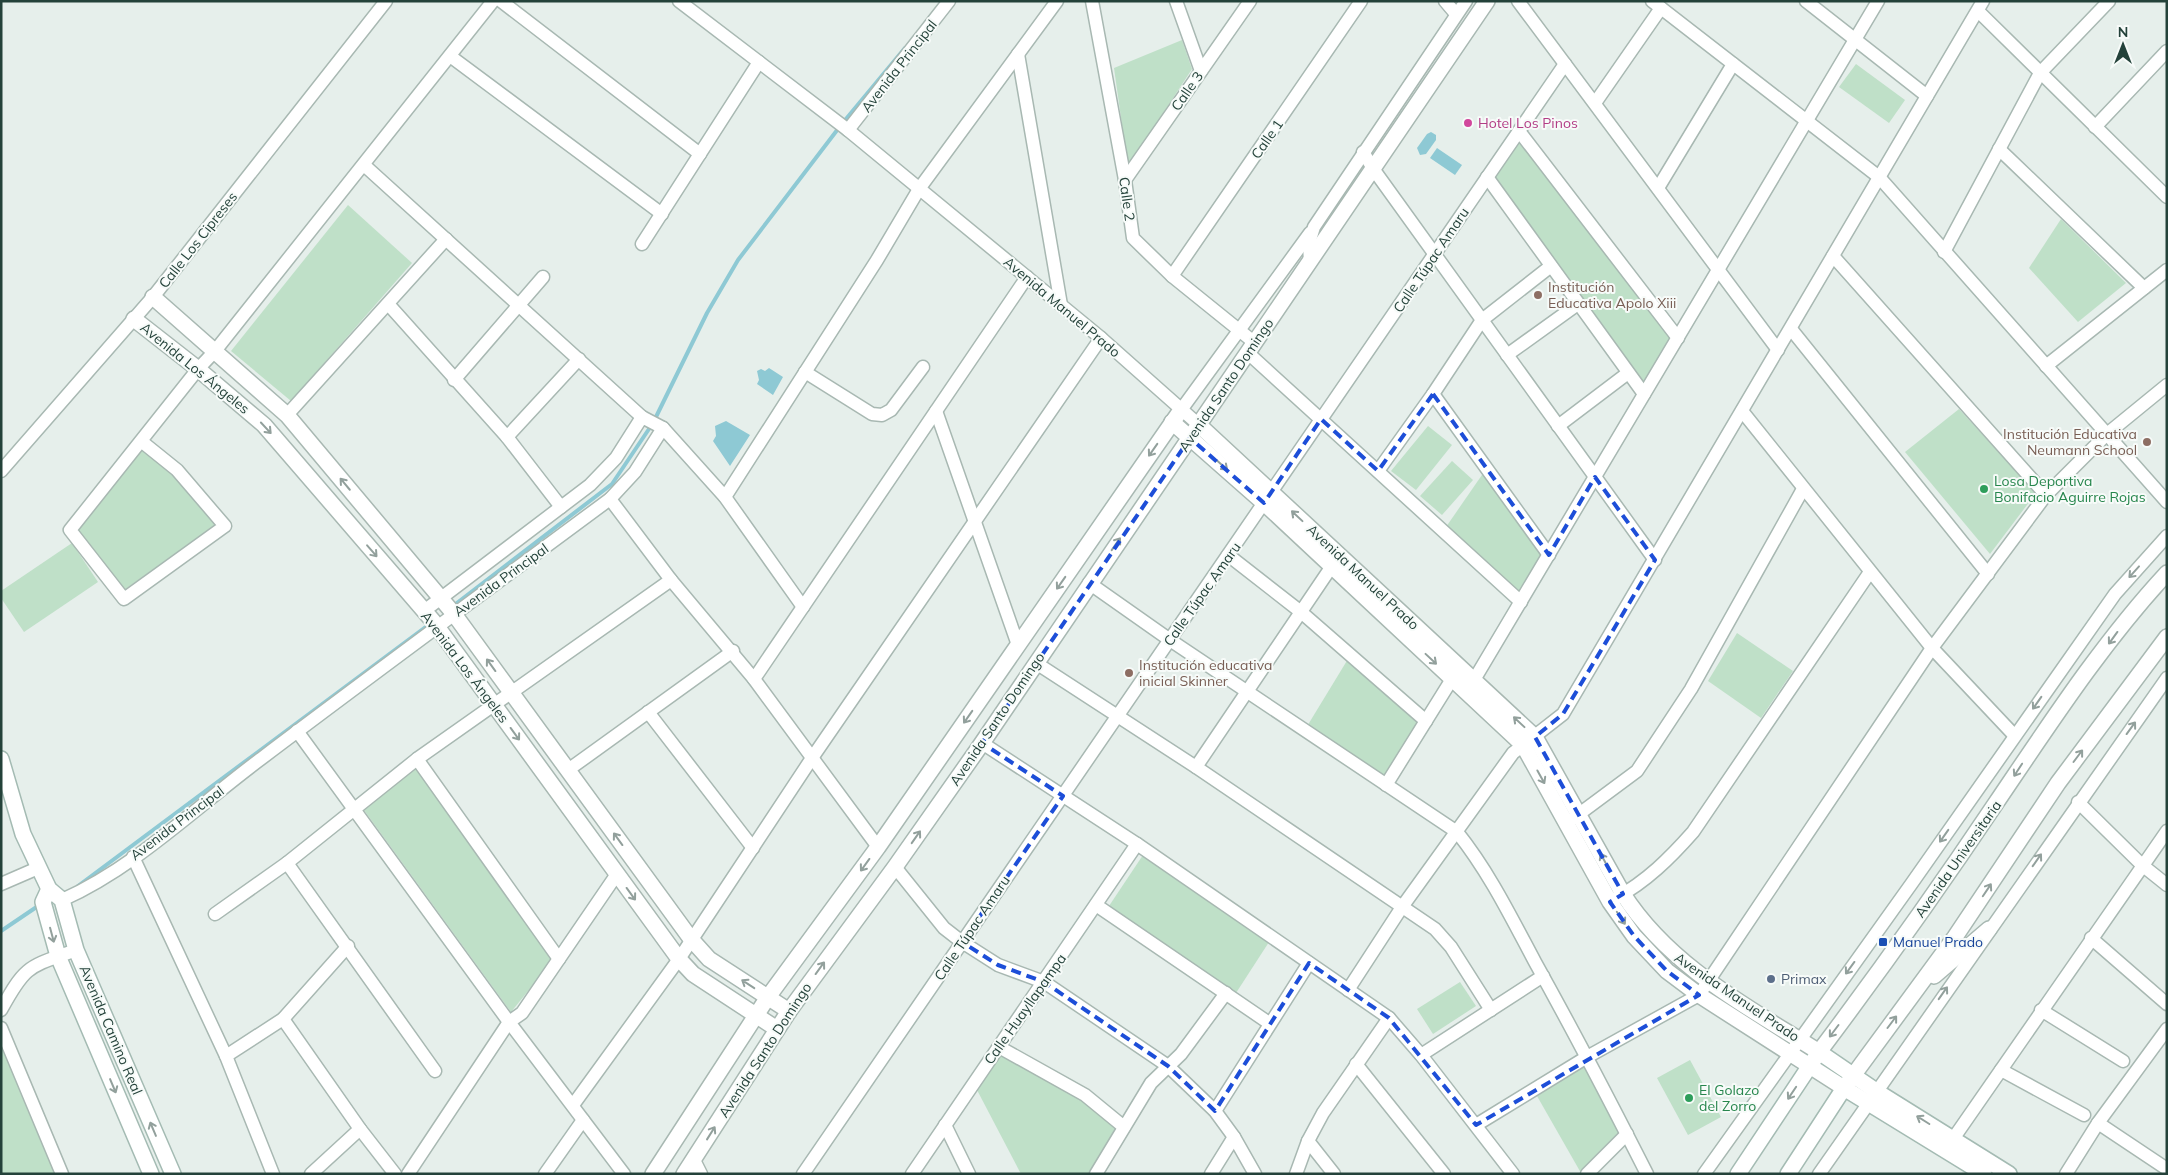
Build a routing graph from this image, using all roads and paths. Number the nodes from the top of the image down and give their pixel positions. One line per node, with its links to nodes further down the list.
1 (386, 1): 62 (street, Calle Los Cipreses)
2 (493, 1): 24 (street)
3 (502, 1): 38 (street)
4 (679, 1): 25 (street, Avenida Manuel Prado)
5 (949, 1): 34 (street, Avenida Principal)
6 (1057, 1): 23 (street)
7 (1092, 1): 43 (street, Calle 2)
8 (1176, 1): 28 (street)
9 (1250, 1): 28 (street, Calle 3)
10 (1361, 1): 58 (street, Calle 1)
11 (1445, 1): 20 (street)
12 (1466, 1): 20 (street)
13 (1488, 1): 40 (street, Avenida Santo Domingo)
14 (1518, 1): 26 (street)
15 (1806, 1): 21 (street)
16 (1878, 1): 21 (street)
17 (2109, 1): 29 (street)
18 (1657, 5): 27 (street); 31 (street)
19 (1981, 6): 29 (street); 30 (street)
20 (1456, 14): 37 (street)
21 (1855, 41): 30 (street); 32 (street)
22 (2167, 51): 33 (street)
23 (1018, 54): 44 (street); 66 (street)
24 (450, 56): 39 (street); 47 (street)
25 (759, 62): 34 (street, Avenida Manuel Prado); 38 (street)
26 (1565, 64): 31 (street); 35 (street, Calle Túpac Amaru)
27 (1733, 64): 32 (street); 45 (street)
28 (1201, 71): 43 (street, Calle 3)
29 (2040, 73): 33 (street); 36 (street)
30 (1927, 96): 42 (street)
31 (1595, 103): 45 (street)
32 (1807, 121): 42 (street); 56 (street)
33 (2095, 127): 46 (street)
34 (848, 130): 44 (street, Avenida Manuel Prado)
35 (1519, 131): 41 (street, Calle Túpac Amaru); 72 (street)
36 (1999, 149): 51 (street); 61 (street)
37 (1363, 152): 40 (street); 48 (street)
38 (700, 154): 47 (street)
39 (364, 164): 49 (street); 75 (street)
40 (1374, 170): 52 (street); 54 (street, Avenida Santo Domingo)
41 (1487, 177): 52 (street, Calle Túpac Amaru); 55 (street)
42 (1880, 177): 51 (street); 53 (street)
43 (1125, 180): 58 (street, Calle 2)
44 (919, 188): 60 (street, Avenida Manuel Prado); 81 (street)
45 (1658, 188): 56 (street)
46 (2165, 191)
47 (662, 214): 50 (street)
48 (1314, 227): 54 (street); 70 (street)
49 (446, 239): 63 (street); 65 (street)
50 (642, 244)
51 (1944, 252): 78 (street)
52 (1435, 255): 68 (street); 92 (street, Calle Túpac Amaru)
53 (1833, 256): 69 (street); 105 (street)
54 (1310, 263): 73 (street, Avenida Santo Domingo)
55 (1551, 266): 64 (street); 68 (street)
56 (1719, 269): 72 (street); 74 (street)
57 (2167, 270): 61 (street)
58 (1172, 276): 70 (street, Calle 2)
59 (543, 277): 63 (street)
60 (1027, 278): 66 (street, Avenida Manuel Prado); 88 (street)
61 (2144, 288): 78 (street)
62 (153, 298): 67 (street, Calle Los Cipreses); 75 (street, Avenida Los Ángeles)
63 (518, 304): 77 (street); 83 (street)
64 (1578, 304): 76 (street); 82 (street)
65 (389, 305): 83 (street); 90 (street)
66 (1061, 305): 71 (street, Avenida Manuel Prado)
67 (134, 319): 80 (street, Avenida Los Ángeles); 101 (street, Calle Los Cipreses)
68 (1482, 320): 76 (street); 85 (street)
69 (1790, 329): 74 (street); 119 (street)
70 (1239, 330): 73 (street, Calle 2); 87 (street)
71 (1101, 338): 87 (street, Avenida Manuel Prado); 111 (street)
72 (1678, 338): 86 (street)
73 (1252, 348): 92 (street, Calle 2); 94 (street, Avenida Santo Domingo)
74 (1778, 350): 89 (street)
75 (215, 351): 80 (street); 90 (street, Avenida Los Ángeles)
76 (1507, 355): 95 (street)
77 (579, 359): 91 (street); 98 (street)
78 (2046, 366): 97 (street)
79 (923, 367): 81 (street)
80 (198, 369): 100 (street); 125 (street, Avenida Los Ángeles, one-way to 125)
81 (805, 372): 106 (street)
82 (1628, 373): 86 (street); 95 (street)
83 (454, 380): 98 (street)
84 (2167, 385): 97 (street)
85 (1433, 394): 102 (street); 114 (street)
86 (1644, 394): 103 (street)
87 (1181, 410): 93 (street, Avenida Santo Domingo); 94 (street, Avenida Manuel Prado)
88 (936, 411): 111 (street); 124 (street)
89 (1742, 411): 104 (street); 115 (street)
90 (287, 415): 122 (street, Avenida Los Ángeles, one-way to 90)
91 (642, 417): 96 (street); 110 (street, Avenida Principal)
92 (1321, 419): 102 (street, Calle 2); 107 (street, Calle Túpac Amaru)
93 (1172, 422): 99 (street, Avenida Manuel Prado); 131 (street, Avenida Santo Domingo, one-way to 131)
94 (1199, 425): 99 (street, Avenida Santo Domingo); 107 (street, Avenida Manuel Prado)
95 (1558, 426): 103 (street)
96 (663, 428): 106 (street); 108 (street, Avenida Principal)
97 (2107, 434): 105 (street); 109 (street)
98 (507, 437): 110 (street)
99 (1190, 438): 107 (street, Avenida Manuel Prado, one-way to 107); 121 (street, Avenida Santo Domingo, one-way to 99)
100 (141, 440): 100 (street)
101 (1, 471)
102 (1378, 471): 123 (street, Calle 2)
103 (1595, 477): 114 (street); 115 (street)
104 (1803, 488): 117 (street); 158 (street)
105 (2046, 494): 119 (street)
106 (725, 496): 124 (street)
107 (1268, 498): 113 (street, Calle Túpac Amaru); 116 (street, Avenida Manuel Prado)
108 (610, 499): 120 (street); 127 (street, Avenida Principal)
109 (2167, 502)
110 (561, 507): 122 (street, Avenida Principal)
111 (974, 524): 131 (street); 149 (street)
112 (2167, 536): 146 (street, one-way to 146)
113 (1228, 555): 126 (street); 130 (street, Calle Túpac Amaru)
114 (1549, 555): 123 (street)
115 (1655, 560): 147 (street)
116 (1335, 561): 126 (street); 135 (street, Avenida Manuel Prado)
117 (1870, 572): 132 (street); 174 (street)
118 (2167, 573): 213 (street, Avenida Universitaria, one-way to 213)
119 (1988, 574): 132 (street)
120 (671, 580): 133 (street); 140 (street)
121 (1089, 584): 130 (street); 134 (street, Avenida Santo Domingo)
122 (441, 599): 125 (street, Avenida Principal); 127 (street, Avenida Los Ángeles)
123 (1521, 602): 138 (street)
124 (803, 607): 137 (street)
125 (424, 611): 128 (street, Avenida Los Ángeles)
126 (1301, 612): 139 (street); 144 (street)
127 (454, 614): 128 (street, Avenida Principal); 140 (street, Avenida Los Ángeles, one-way to 127)
128 (437, 627): 141 (street, Avenida Los Ángeles); 145 (street, Avenida Principal)
129 (2167, 637): 197 (street, one-way to 129)
130 (1170, 640): 139 (street); 143 (street, Calle Túpac Amaru)
131 (1018, 645): 163 (street, Avenida Santo Domingo, one-way to 163)
132 (1932, 648): 146 (street); 192 (street)
133 (733, 651): 137 (street); 142 (street)
134 (1036, 663): 143 (street); 148 (street, Avenida Santo Domingo)
135 (1456, 673): 138 (street, Avenida Manuel Prado); 144 (street); 147 (street, Avenida Manuel Prado)
136 (2167, 678): 156 (street, one-way to 136)
137 (754, 679): 149 (street)
138 (1474, 680): 147 (street, Avenida Manuel Prado, one-way to 138)
139 (1246, 692): 152 (street); 154 (street)
140 (511, 693): 141 (street); 153 (street, Avenida Los Ángeles)
141 (494, 705): 151 (street); 170 (street, Avenida Los Ángeles, one-way to 170)
142 (648, 712): 153 (street); 164 (street)
143 (1117, 717): 152 (street); 155 (street, Calle Túpac Amaru)
144 (1426, 720): 154 (street)
145 (297, 731): 157 (street); 165 (street, Avenida Principal)
146 (2014, 735): 211 (street, one-way to 211)
147 (1529, 741): 158 (street, Avenida Manuel Prado); 159 (street, Avenida Manuel Prado, one-way to 159); 161 (street)
148 (982, 743): 155 (street); 168 (street, Avenida Santo Domingo, one-way to 148)
149 (812, 758): 163 (street); 164 (street)
150 (1, 759): 169 (street)
151 (417, 759): 157 (street); 187 (street)
152 (1196, 767): 178 (street)
153 (568, 770): 182 (street, Avenida Los Ángeles, one-way to 153)
154 (1386, 785): 161 (street)
155 (1063, 796): 162 (street); 183 (street, Calle Túpac Amaru)
156 (2078, 802): 167 (street); 180 (street, one-way to 156)
157 (354, 810): 166 (street); 206 (street)
158 (1579, 815): 159 (street); 174 (street, Avenida Manuel Prado, one-way to 158)
159 (1566, 823): 176 (street, Avenida Manuel Prado)
160 (2167, 831): 167 (street)
161 (1457, 832): 178 (street); 190 (street)
162 (1137, 844): 177 (street, Calle Huayllapampa); 189 (street)
163 (878, 847): 196 (street, Avenida Santo Domingo, one-way to 196)
164 (753, 848): 182 (street)
165 (134, 857): 175 (street, Avenida Principal); 216 (street)
166 (287, 863): 179 (street); 184 (street)
167 (2142, 865): 172 (street); 181 (street)
168 (895, 867): 183 (street); 202 (street, Avenida Santo Domingo, one-way to 168)
169 (38, 868): 171 (street); 173 (street)
170 (617, 874): 187 (street); 188 (street, Avenida Los Ángeles, one-way to 188)
171 (1, 884)
172 (2167, 885)
173 (49, 889): 175 (street); 186 (street, Avenida Camino Real, one-way to 186)
174 (1623, 894): 176 (street); 192 (street, Avenida Manuel Prado)
175 (62, 900): 185 (street, Avenida Camino Real)
176 (1610, 902): 195 (street, Avenida Manuel Prado, one-way to 195)
177 (1096, 905): 191 (street, Calle Huayllapampa); 194 (street)
178 (1402, 907): 193 (street); 200 (street)
179 (215, 914)
180 (1989, 929): 197 (street); 226 (street, one-way to 180)
181 (2091, 938): 198 (street); 201 (street)
182 (691, 939): 188 (street); 196 (street, Avenida Los Ángeles, one-way to 182)
183 (962, 942): 191 (street); 254 (street, Calle Túpac Amaru)
184 (348, 946): 205 (street); 224 (street)
185 (76, 950): 186 (street); 244 (street, Avenida Camino Real, one-way to 185)
186 (58, 956): 199 (street); 243 (street, Avenida Camino Real, one-way to 243)
187 (560, 959): 206 (street)
188 (679, 959): 203 (street, Avenida Los Ángeles); 227 (street)
189 (1309, 963): 193 (street); 207 (street)
190 (1543, 976): 200 (street); 218 (street)
191 (1044, 982): 212 (street, Calle Huayllapampa); 221 (street)
192 (1709, 982): 195 (street); 211 (street, Avenida Manuel Prado)
193 (1348, 990): 204 (street)
194 (1226, 993): 207 (street); 221 (street)
195 (1699, 995): 214 (street, Avenida Manuel Prado); 218 (street)
196 (768, 997): 202 (street, Avenida Los Ángeles); 203 (street, Avenida Santo Domingo)
197 (1911, 997): 225 (street, one-way to 197)
198 (2167, 1004)
199 (1, 1010)
200 (1490, 1010): 215 (street)
201 (2041, 1010): 219 (street); 223 (street)
202 (789, 1011): 209 (street, Avenida Santo Domingo)
203 (756, 1016): 209 (street, Avenida Los Ángeles); 251 (street, Avenida Santo Domingo)
204 (1389, 1018): 215 (street); 220 (street)
205 (283, 1019): 216 (street); 235 (street)
206 (509, 1022): 227 (street); 248 (street)
207 (1269, 1023): 228 (street)
208 (1, 1028): 217 (street)
209 (777, 1028): 240 (street, Avenida Santo Domingo, one-way to 209)
210 (2167, 1029): 231 (street)
211 (1799, 1040): 213 (street, Avenida Manuel Prado); 214 (street)
212 (999, 1047): 232 (street, Calle Huayllapampa); 234 (street)
213 (1819, 1052): 222 (street, Avenida Universitaria); 225 (street, Avenida Manuel Prado)
214 (1790, 1053): 222 (street, Avenida Manuel Prado); 266 (street)
215 (1421, 1055): 233 (street)
216 (226, 1056): 245 (street)
217 (6, 1057): 242 (street)
218 (1587, 1057): 233 (street); 236 (street)
219 (2123, 1061)
220 (1356, 1064): 239 (street); 262 (street)
221 (1168, 1066): 228 (street); 234 (street)
222 (1809, 1066): 225 (street, Avenida Manuel Prado); 267 (street, Avenida Universitaria, one-way to 267)
223 (2001, 1070): 229 (street); 238 (street)
224 (435, 1071)
225 (1848, 1082): 226 (street, Avenida Manuel Prado); 268 (street)
226 (1872, 1097): 238 (street, Avenida Manuel Prado, one-way to 226); 269 (street); 270 (street, Avenida Manuel Prado)
227 (573, 1106): 230 (street)
228 (1215, 1112): 237 (street)
229 (2084, 1115)
230 (584, 1120): 249 (street); 250 (street)
231 (2098, 1123): 241 (street); 272 (street)
232 (945, 1126): 255 (street, Calle Huayllapampa); 256 (street)
233 (1476, 1126): 263 (street)
234 (1124, 1128): 257 (street)
235 (360, 1129): 246 (street); 247 (street)
236 (1627, 1134): 264 (street); 265 (street)
237 (1234, 1137): 258 (street); 259 (street)
238 (1953, 1139): 271 (street, Avenida Manuel Prado)
239 (1308, 1141): 260 (street); 261 (street)
240 (694, 1160): 252 (street, Avenida Santo Domingo); 253 (street)
241 (2167, 1169)
242 (62, 1174)
243 (151, 1174)
244 (173, 1174)
245 (273, 1174)
246 (311, 1174)
247 (395, 1174)
248 (408, 1174)
249 (545, 1174)
250 (624, 1174)
251 (653, 1174)
252 (684, 1174)
253 (701, 1174)
254 (803, 1174)
255 (912, 1174)
256 (969, 1174)
257 (1096, 1174)
258 (1210, 1174)
259 (1255, 1174)
260 (1296, 1174)
261 (1334, 1174)
262 (1444, 1174)
263 (1513, 1174)
264 (1587, 1174)
265 (1647, 1174)
266 (1704, 1174)
267 (1738, 1174)
268 (1788, 1174)
269 (1819, 1174)
270 (1984, 1174)
271 (2009, 1174)
272 (2066, 1174)

